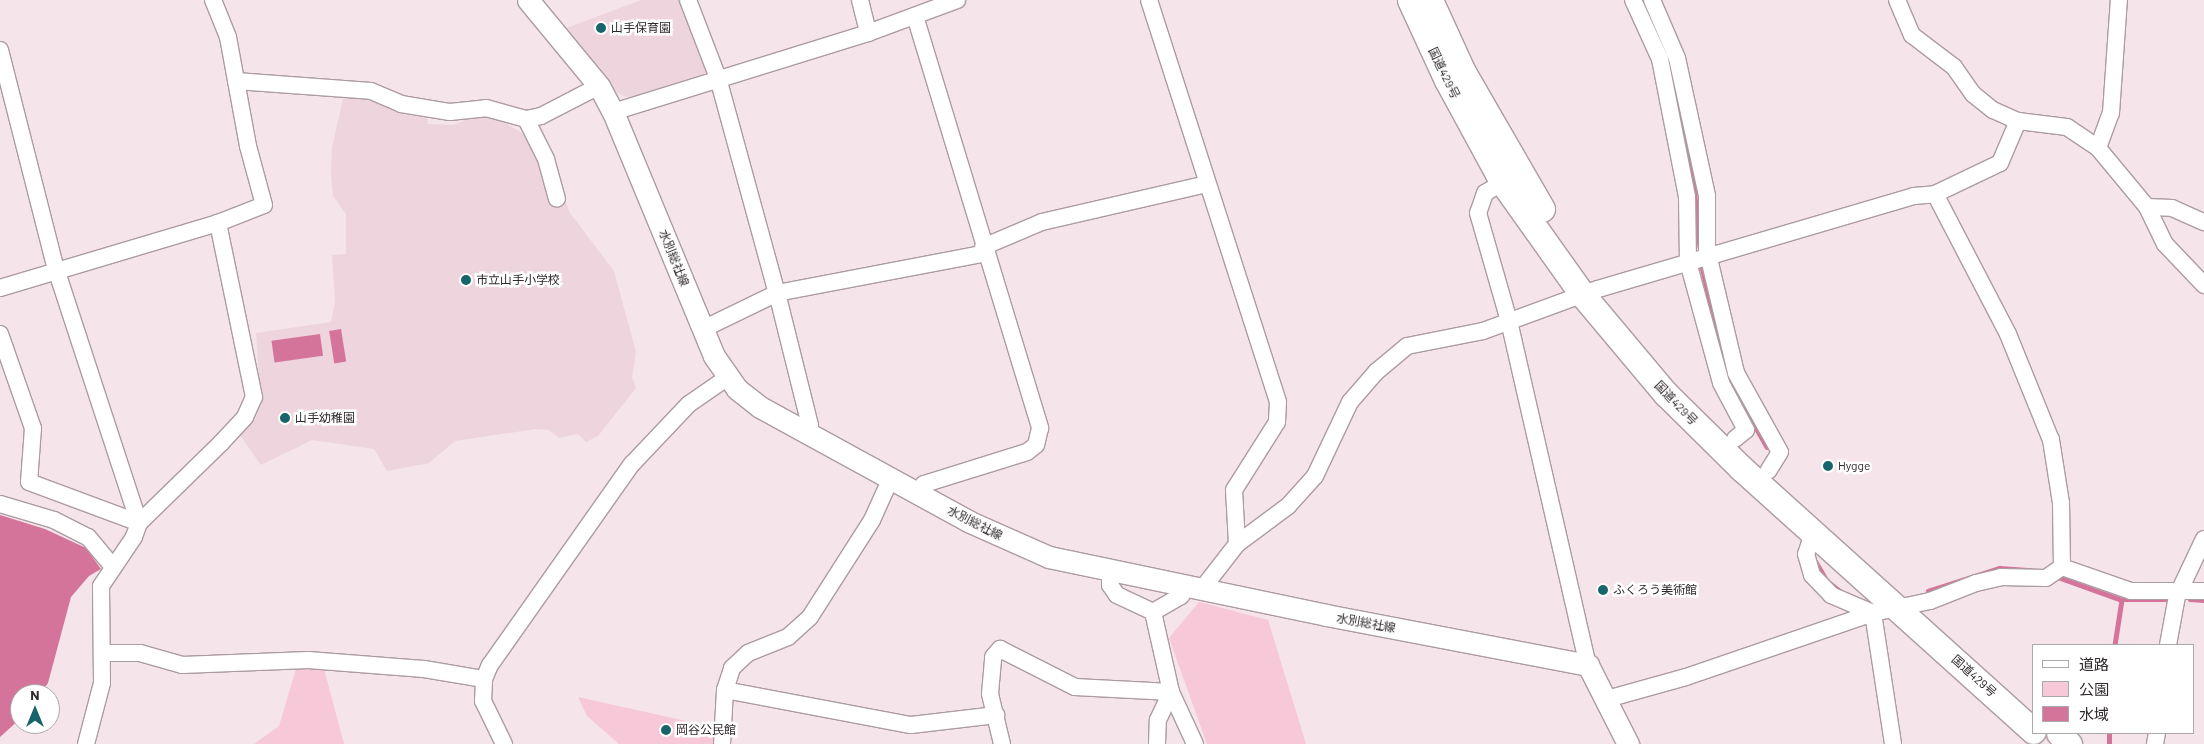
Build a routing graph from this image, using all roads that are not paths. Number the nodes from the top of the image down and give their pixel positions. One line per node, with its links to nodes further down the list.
1 (213, 0): 17 (street)
2 (528, 0): 18 (main road, 水別総社線)
3 (688, 0): 16 (street)
4 (860, 0): 14 (street)
5 (957, 0): 13 (street)
6 (1149, 0): 24 (street)
7 (1410, 0): 23 (highway, 国道429号)
8 (1430, 0): 23 (highway, 国道429号)
9 (1633, 0): 31 (street)
10 (1652, 0): 31 (street)
11 (1896, 0): 21 (street)
12 (2119, 0): 22 (street)
13 (915, 16): 14 (street); 30 (street)
14 (868, 33): 16 (street)
15 (0, 50): 32 (street)
16 (718, 78): 19 (street); 36 (street)
17 (236, 81): 20 (street); 29 (street)
18 (599, 86): 19 (main road, 水別総社線); 20 (street)
19 (613, 112): 38 (main road, 水別総社線)
20 (526, 119): 26 (street)
21 (2018, 121): 22 (street); 25 (street)
22 (2098, 148): 27 (street)
23 (1511, 178): 35 (highway, 国道429号); 37 (street)
24 (1207, 184): 30 (street); 50 (street)
25 (1935, 194): 31 (street); 53 (street)
26 (557, 199)
27 (2147, 208): 28 (street); 33 (street)
28 (2204, 222)
29 (218, 223): 32 (street); 47 (street)
30 (984, 250): 36 (street); 45 (street)
31 (1699, 258): 35 (street); 42 (street); 43 (street)
32 (56, 269): 34 (street); 47 (street)
33 (2204, 285)
34 (0, 288)
35 (1590, 291): 37 (street); 42 (highway, 国道429号); 48 (highway, 国道429号)
36 (778, 293): 38 (street); 41 (street)
37 (1509, 321): 50 (street); 62 (street)
38 (703, 329): 40 (main road, 水別総社線)
39 (0, 334): 47 (street)
40 (728, 378): 41 (main road, 水別総社線); 63 (street)
41 (808, 432): 44 (main road, 水別総社線)
42 (1735, 439): 43 (highway, 国道429号)
43 (1768, 471): 57 (highway, 国道429号)
44 (891, 478): 45 (main road, 水別総社線); 64 (street)
45 (917, 492): 52 (main road, 水別総社線)
46 (0, 504): 51 (street)
47 (138, 523): 51 (street)
48 (1813, 532): 57 (highway, 国道429号); 59 (street)
49 (2204, 539): 56 (street)
50 (1237, 544): 54 (street)
51 (113, 566): 61 (street)
52 (1110, 571): 54 (main road, 水別総社線); 58 (street)
53 (2055, 572): 56 (street); 57 (street)
54 (1195, 587): 58 (street); 62 (main road, 水別総社線)
55 (2204, 591): 56 (street)
56 (2178, 597): 60 (street)
57 (1907, 606): 59 (street); 67 (highway, 国道429号); 69 (highway, 国道429号)
58 (1153, 612): 65 (street)
59 (1873, 613): 66 (street); 79 (street)
60 (2168, 644)
61 (104, 653): 63 (street); 72 (street)
62 (1588, 664): 66 (main road)
63 (484, 678): 73 (street)
64 (724, 690): 68 (street); 74 (street)
65 (1171, 692): 68 (street); 76 (street); 77 (street)
66 (1607, 699): 78 (main road)
67 (2032, 707)
68 (996, 716): 75 (street)
69 (2032, 731)
70 (2035, 734): 80 (highway, 国道429号)
71 (2060, 734): 81 (highway)
72 (86, 744)
73 (504, 744)
74 (722, 744)
75 (1002, 744)
76 (1157, 744)
77 (1195, 744)
78 (1628, 744)
79 (1893, 744)
80 (2044, 744)
81 (2069, 744)

